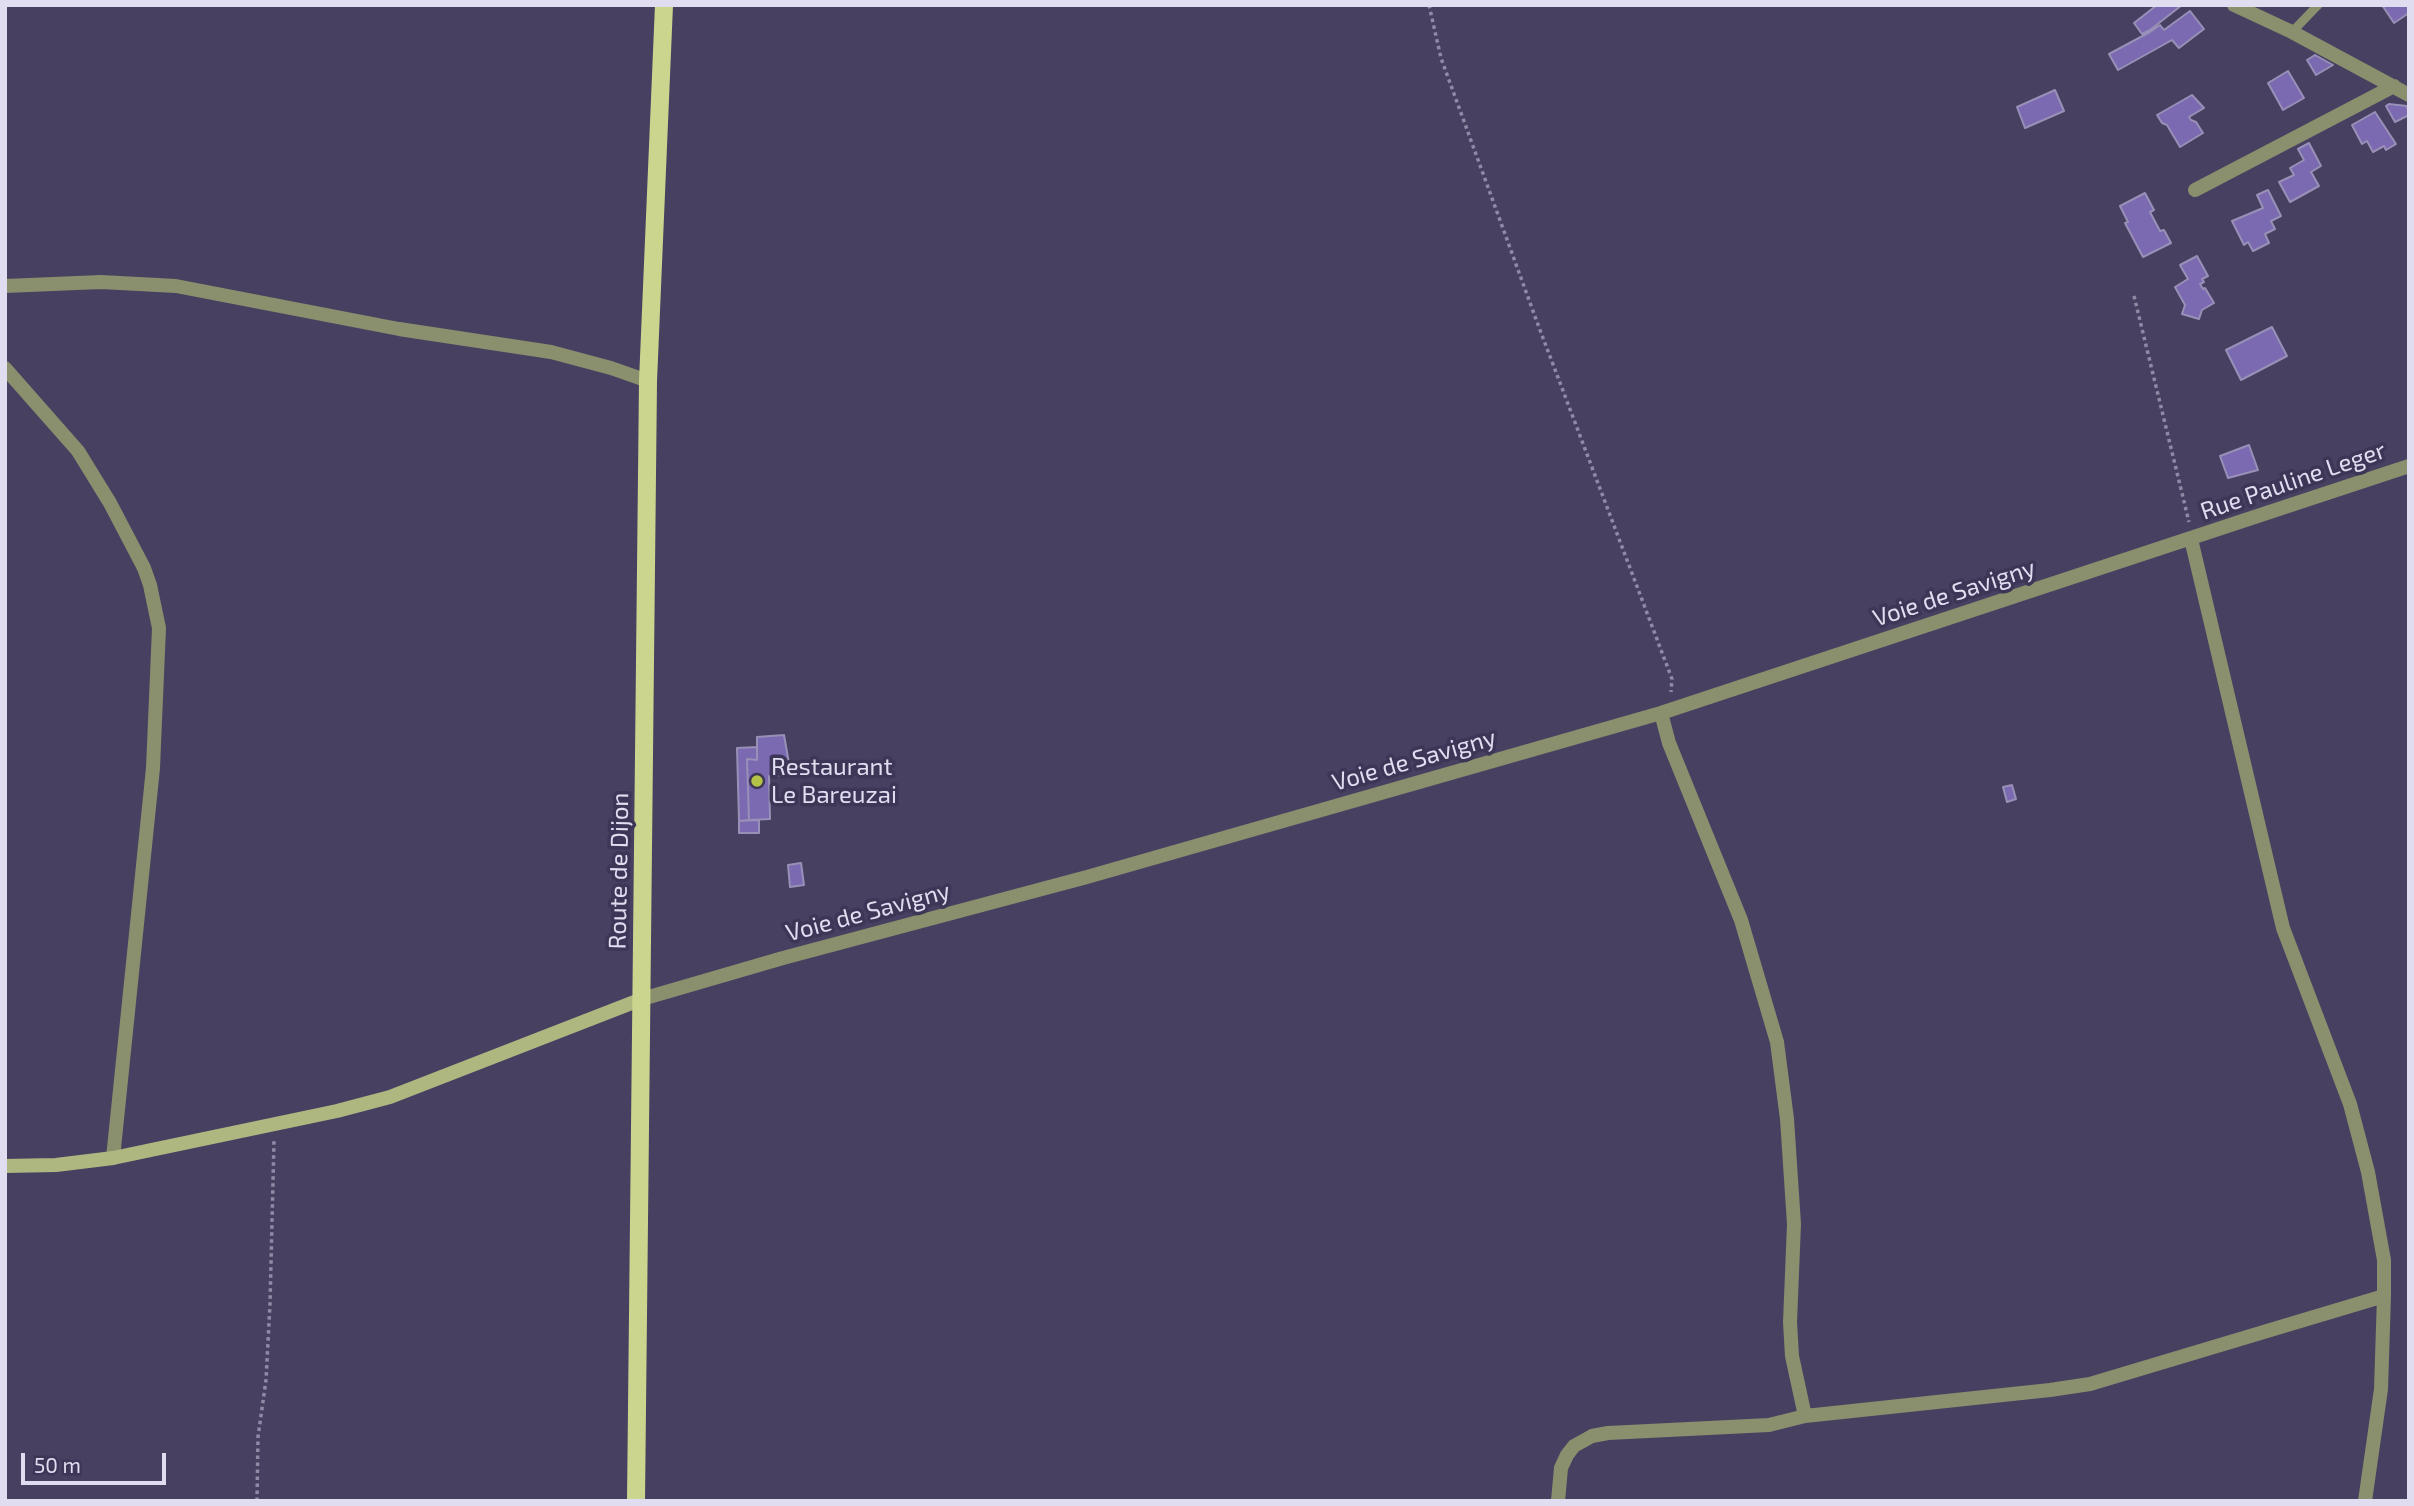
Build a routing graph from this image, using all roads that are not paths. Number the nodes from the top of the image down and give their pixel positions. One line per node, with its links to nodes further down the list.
1 (664, 5): 10 (main road, Route de Dijon)
2 (2234, 5): 4 (street)
3 (2318, 5): 4 (lane)
4 (2292, 32): 5 (street)
5 (2394, 86): 6 (street); 7 (street)
6 (2409, 95)
7 (2195, 190)
8 (5, 286): 10 (street)
9 (5, 368): 15 (street)
10 (648, 381): 14 (main road, Route de Dijon)
11 (2409, 466): 12 (street, Rue Pauline Leger)
12 (2191, 539): 13 (street, Voie de Savigny); 17 (street)
13 (1661, 713): 14 (street, Voie de Savigny); 18 (street)
14 (642, 999): 15 (street); 19 (main road, Route de Dijon)
15 (113, 1158): 16 (street)
16 (5, 1166)
17 (2384, 1296): 18 (street); 21 (street)
18 (1805, 1416): 20 (street)
19 (636, 1501)
20 (1558, 1501)
21 (2365, 1501)

